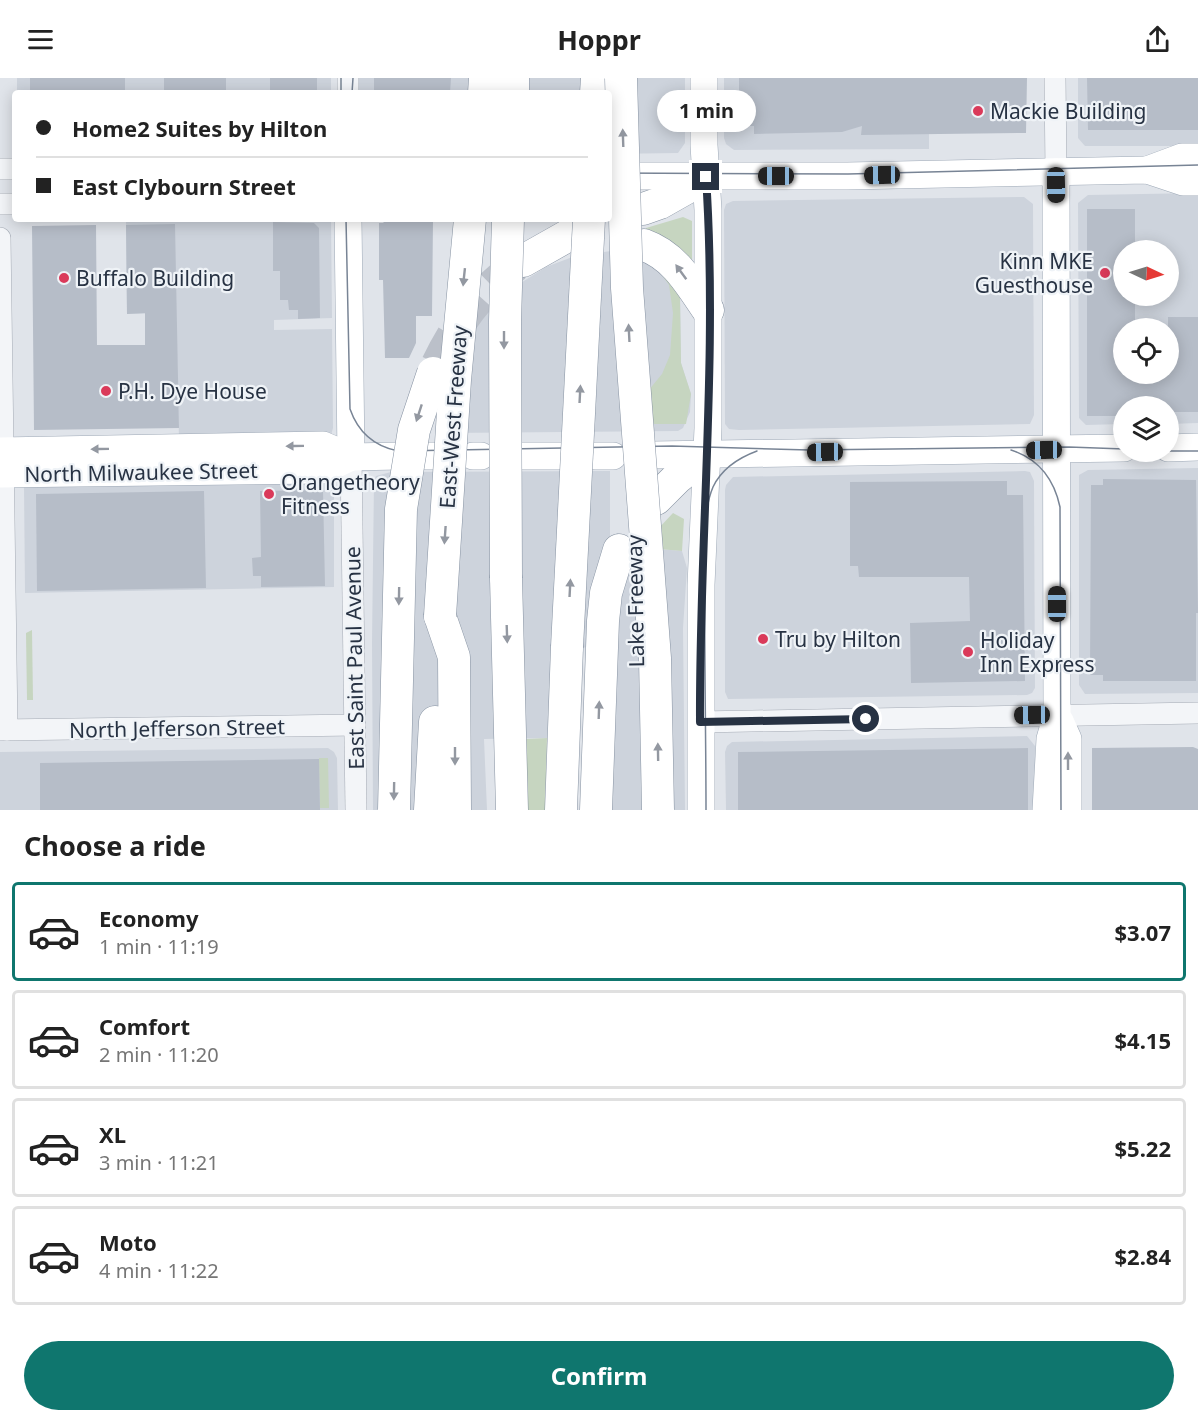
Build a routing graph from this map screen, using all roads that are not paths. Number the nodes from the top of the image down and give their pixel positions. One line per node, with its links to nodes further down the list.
1 (621, 78): 19 (highway, one-way to 1, bridge)
2 (704, 78): 8 (main road)
3 (1055, 78): 6 (street)
4 (1198, 157): 5 (main road)
5 (1147, 170): 6 (main road); 9 (main road)
6 (1056, 172): 8 (main road); 23 (main road)
7 (612, 176): 8 (main road)
8 (706, 177): 10 (highway); 17 (main road)
9 (1198, 182)
10 (643, 209)
11 (348, 222): 29 (main road, East Saint Paul Avenue)
12 (470, 222): 33 (highway, East-West Freeway, one-way to 33, bridge)
13 (508, 222): 43 (highway, one-way to 43, bridge)
14 (0, 238): 30 (street)
15 (558, 241): 44 (highway, one-way to 15, bridge)
16 (644, 245): 17 (highway, one-way to 16)
17 (708, 310): 25 (main road)
18 (435, 368): 40 (highway, one-way to 40, bridge)
19 (633, 391): 46 (highway, Lake Freeway, bridge); 47 (highway, one-way to 19, bridge)
20 (1198, 447): 22 (main road)
21 (1113, 448): 23 (main road)
22 (1179, 448)
23 (1056, 450): 25 (main road); 35 (main road)
24 (653, 455): 25 (main road)
25 (706, 455): 31 (highway); 36 (main road)
26 (417, 456): 29 (main road, North Milwaukee Street)
27 (520, 456): 28 (main road)
28 (562, 456)
29 (351, 457): 30 (main road, North Milwaukee Street); 37 (street, East Saint Paul Avenue)
30 (2, 462): 38 (street)
31 (656, 499)
32 (619, 550): 45 (highway, one-way to 32)
33 (440, 616): 41 (highway); 42 (highway, one-way to 42)
34 (1198, 713): 35 (street)
35 (1057, 715): 36 (street); 49 (main road); 50 (main road, one-way to 35)
36 (700, 722): 48 (main road)
37 (355, 725): 38 (street, North Jefferson Street); 39 (street, East Saint Paul Avenue)
38 (4, 730)
39 (356, 810)
40 (394, 810)
41 (430, 810)
42 (455, 810)
43 (512, 810)
44 (561, 810)
45 (596, 810)
46 (637, 810)
47 (658, 810)
48 (701, 810)
49 (1046, 810)
50 (1068, 810)

